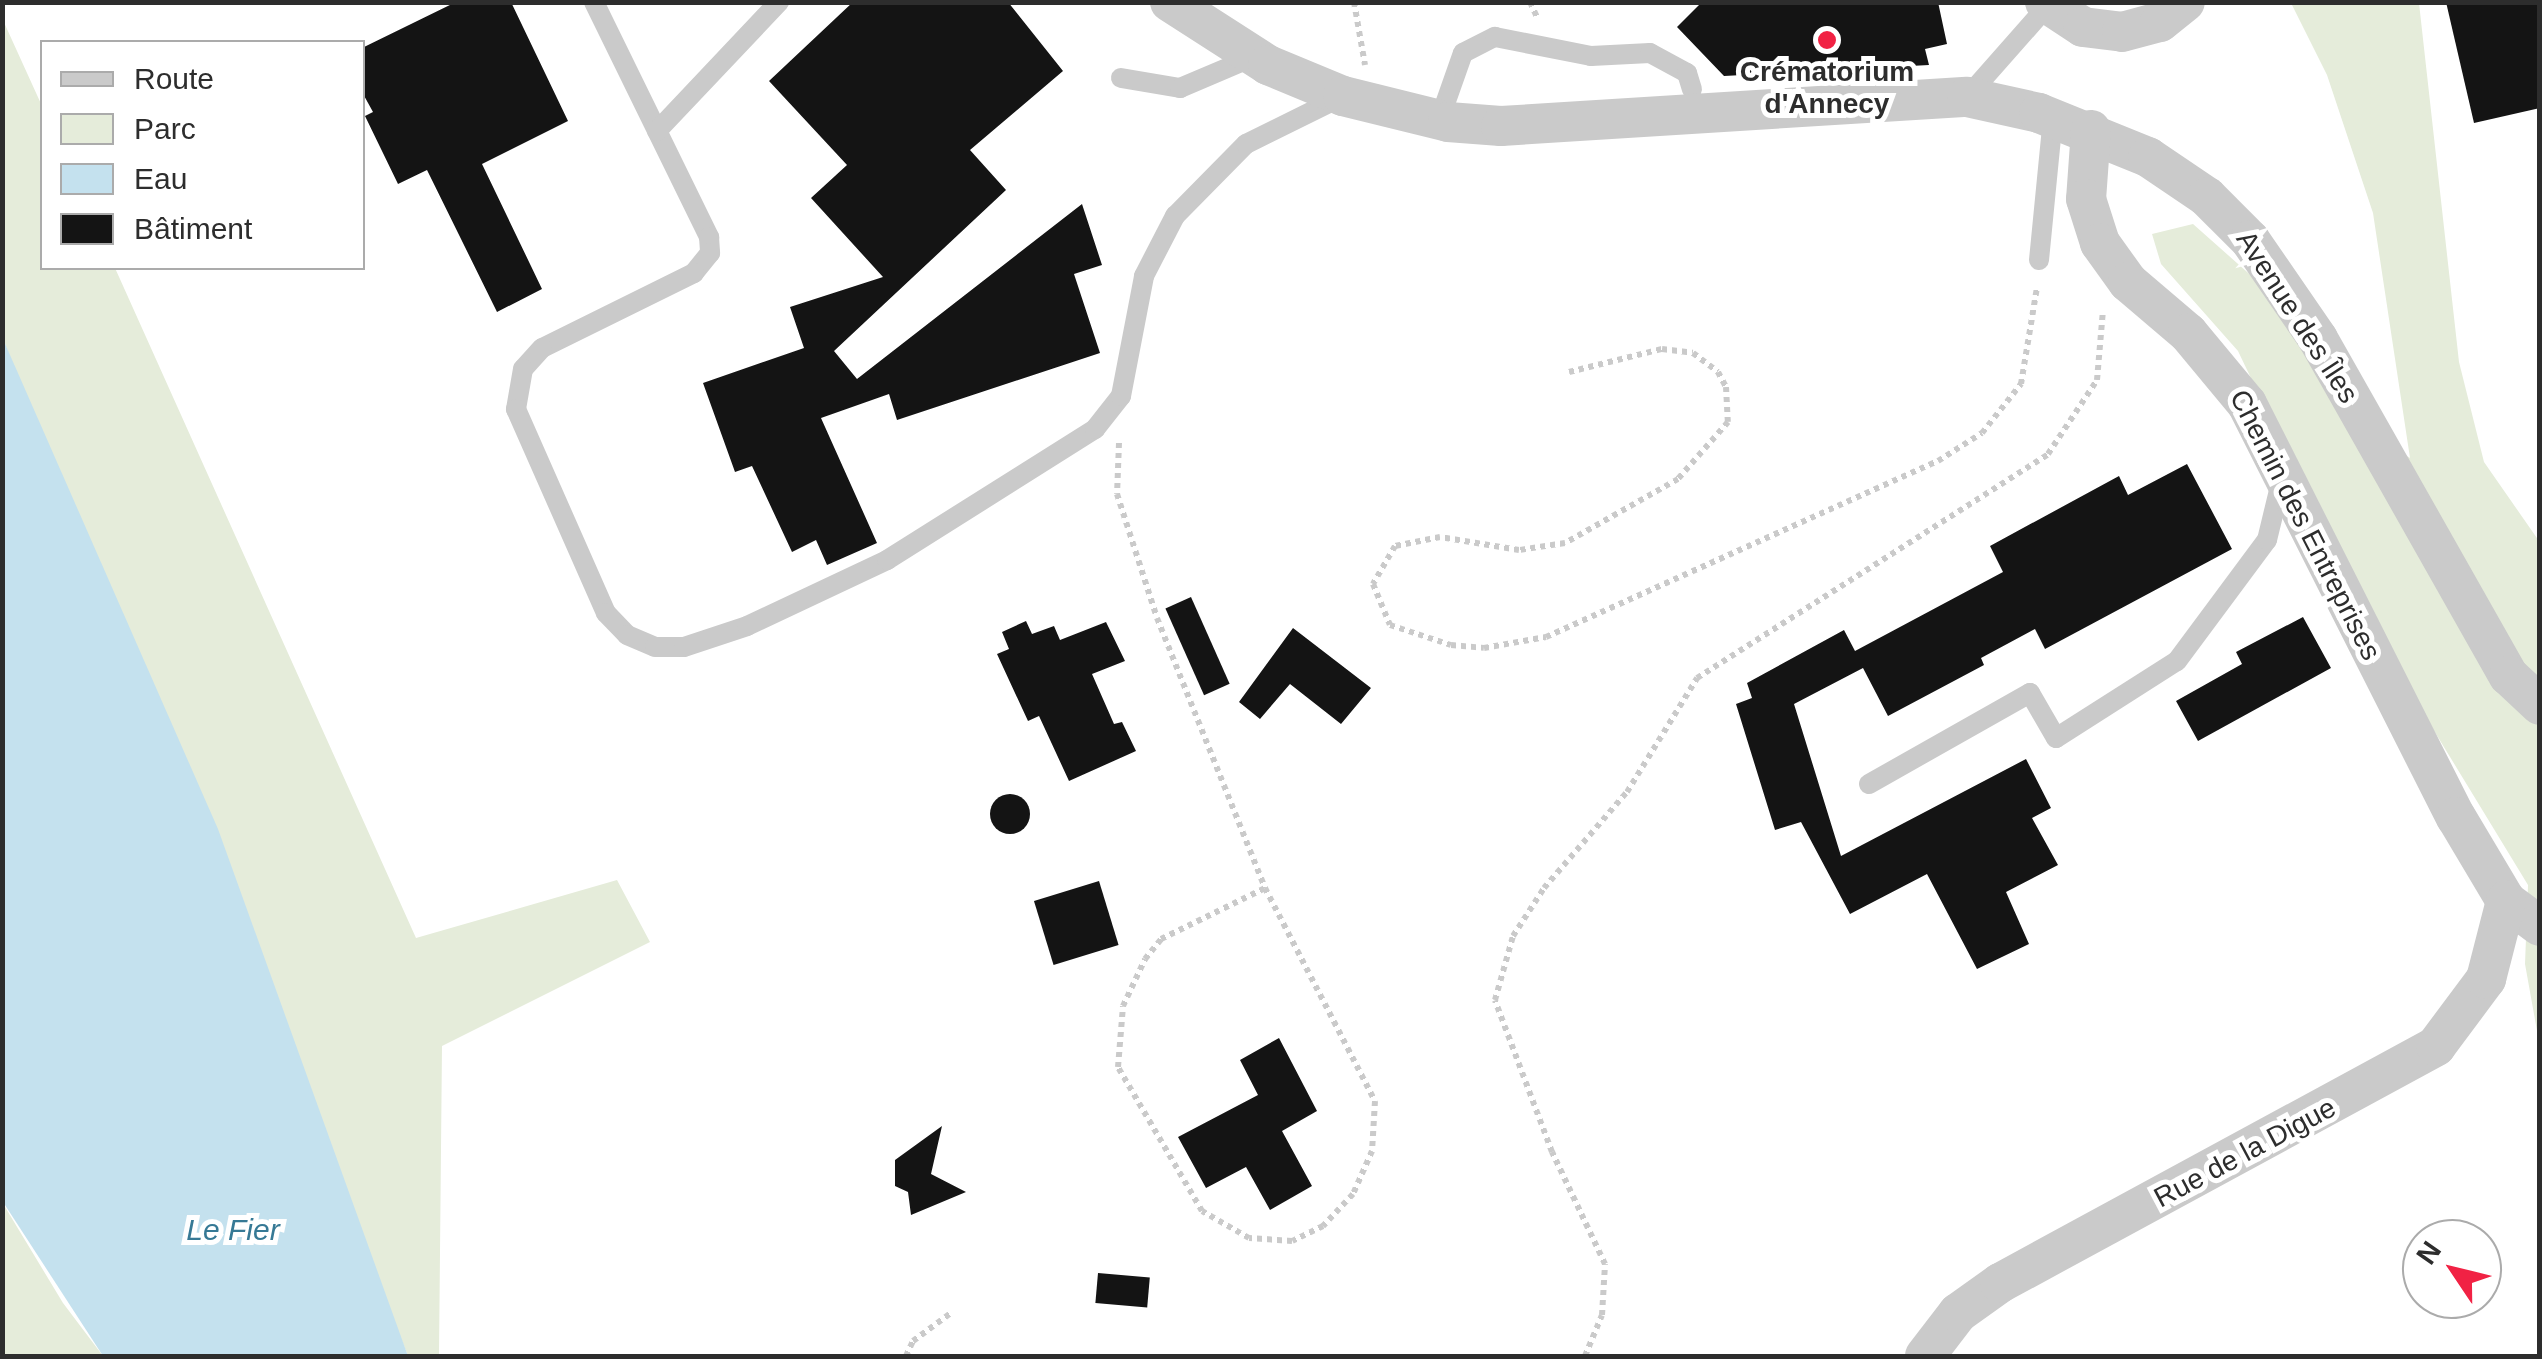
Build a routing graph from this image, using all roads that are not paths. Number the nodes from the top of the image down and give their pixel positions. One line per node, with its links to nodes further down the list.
1 (594, 2): 14 (lane)
2 (779, 2): 14 (lane)
3 (1170, 2): 6 (street, Avenue des Îles)
4 (2186, 2): 5 (street)
5 (2047, 4): 9 (lane)
6 (1253, 57): 7 (lane); 10 (street, Avenue des Îles)
7 (1121, 78)
8 (1692, 88): 12 (lane)
9 (1967, 97): 11 (street, Avenue des Îles); 12 (street, Avenue des Îles)
10 (1355, 100): 12 (street, Avenue des Îles); 14 (lane)
11 (2053, 118): 13 (street, Avenue des Îles); 15 (lane)
12 (1439, 120)
13 (2091, 130): 16 (street, Chemin des Entreprises); 17 (street, Avenue des Îles)
14 (657, 131)
15 (2039, 260)
16 (2282, 476): 18 (lane); 19 (street, Chemin des Entreprises)
17 (2540, 705)
18 (1869, 784)
19 (2506, 901): 20 (street, Chemin des Entreprises); 21 (street, Rue de la Digue)
20 (2540, 926)
21 (1925, 1356)

